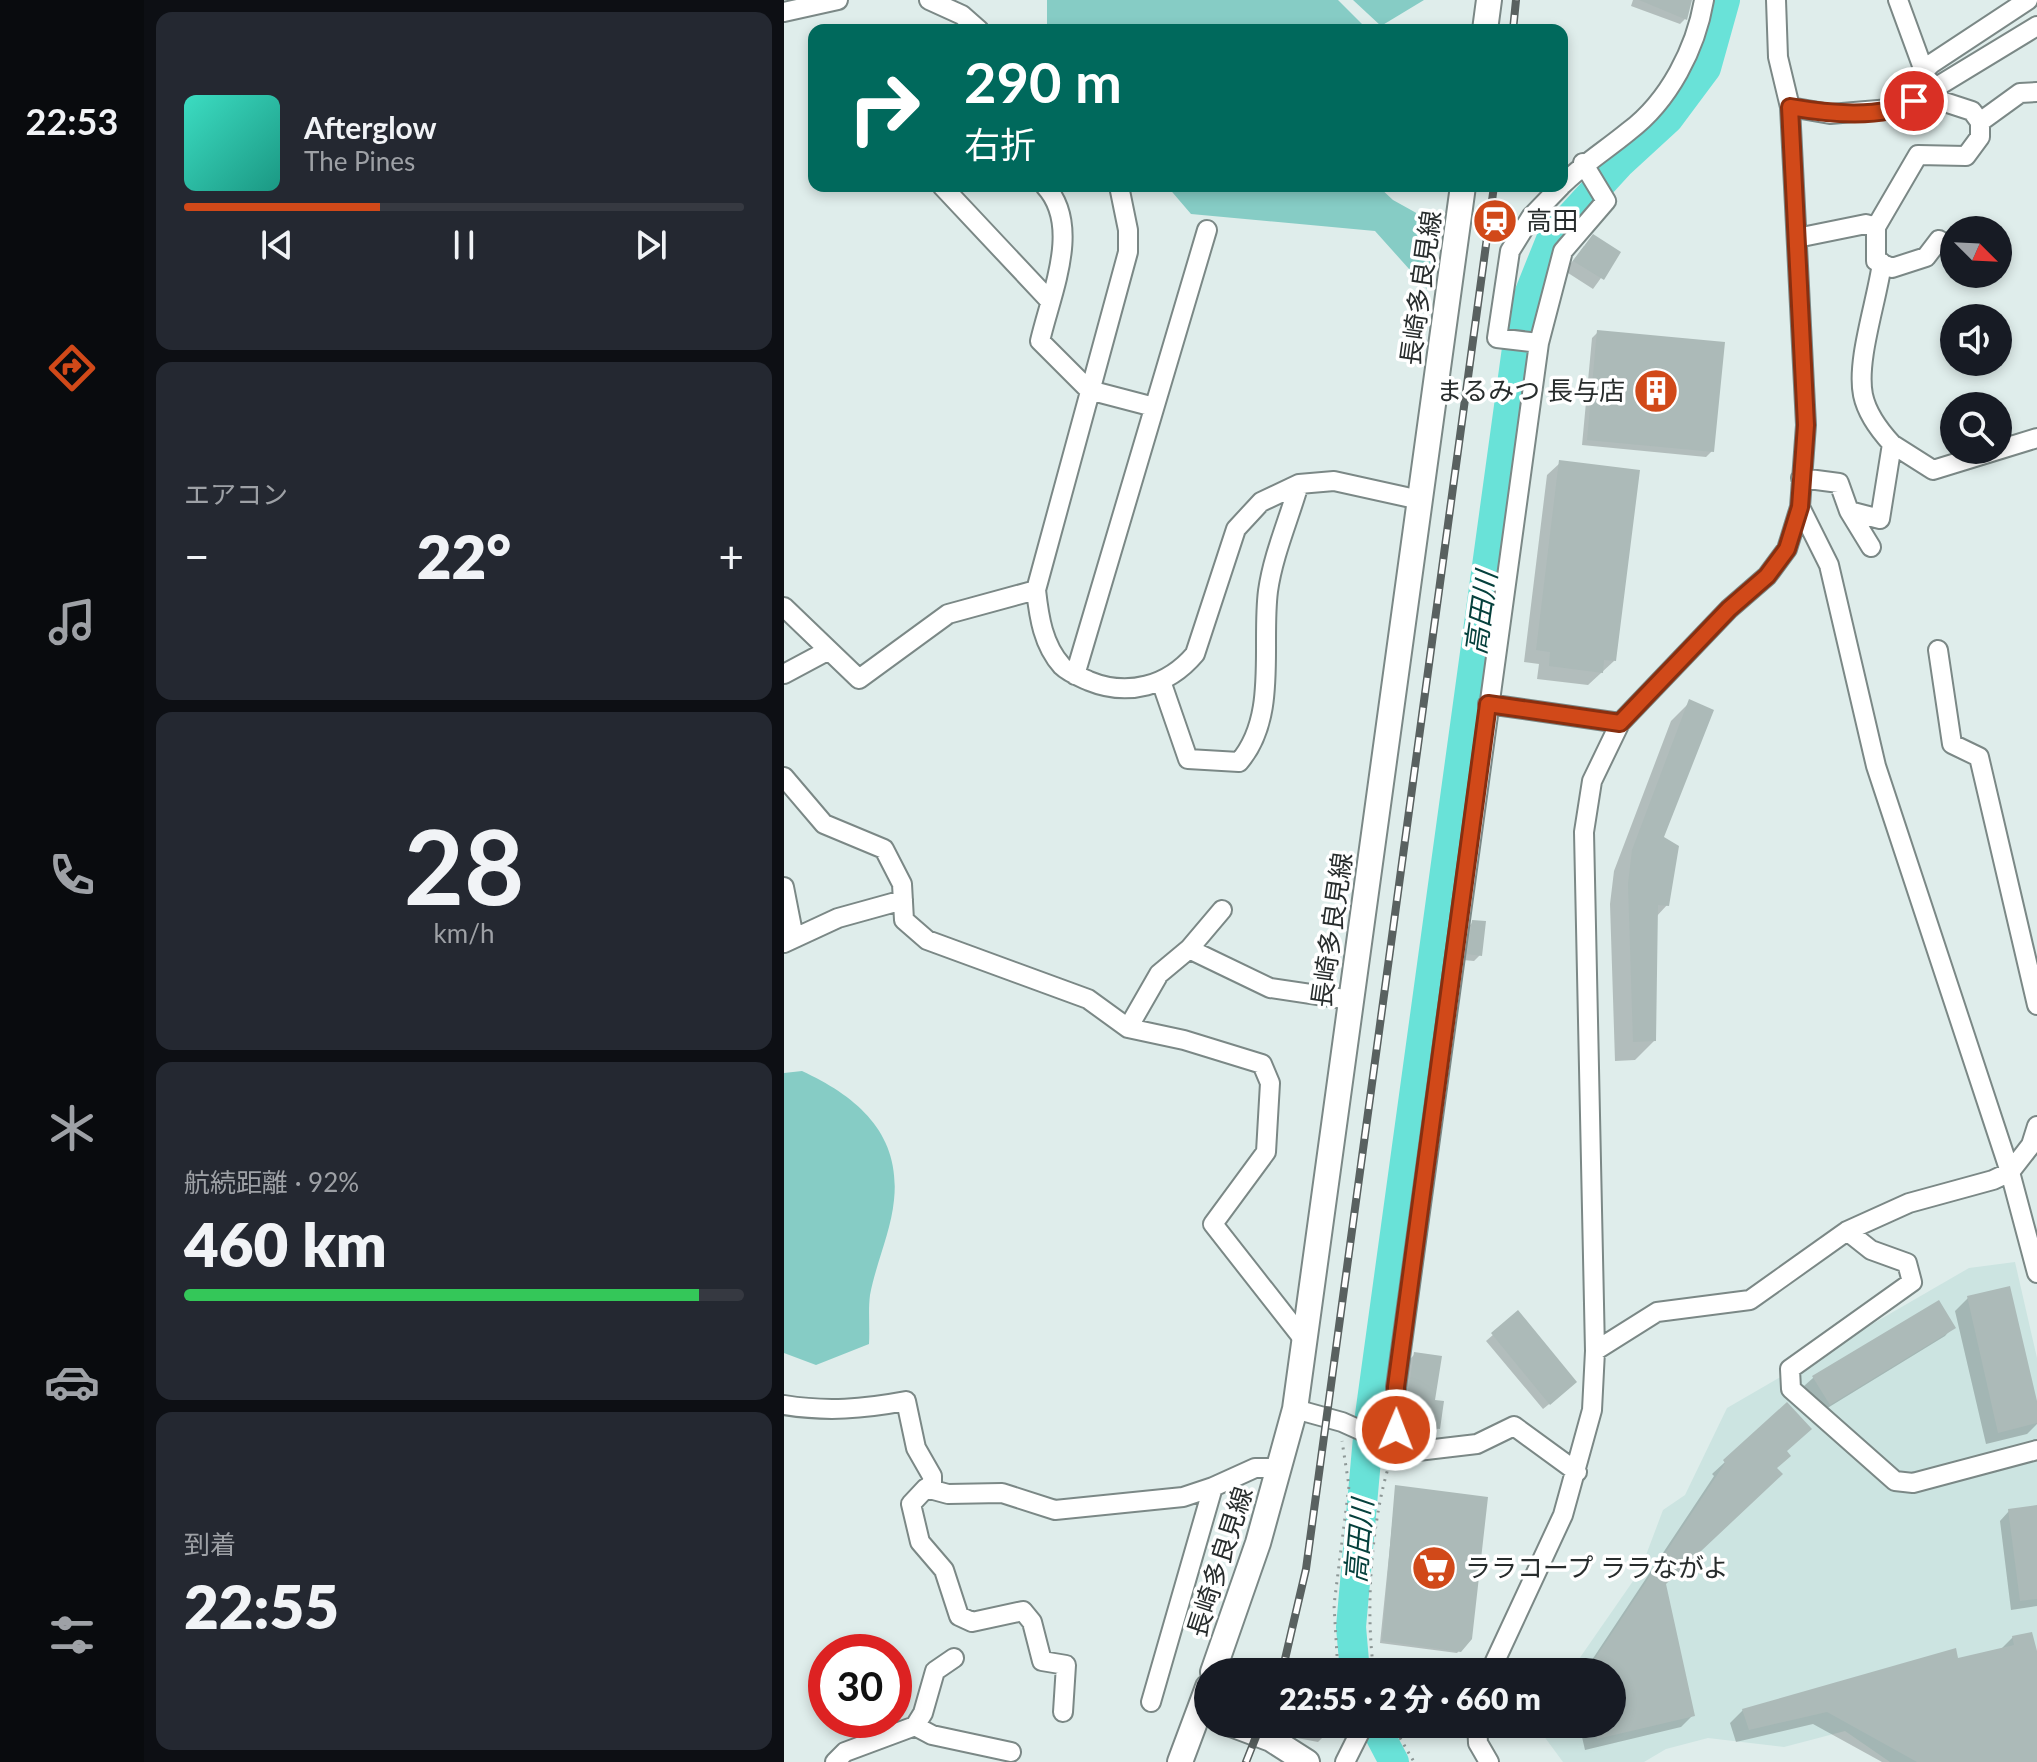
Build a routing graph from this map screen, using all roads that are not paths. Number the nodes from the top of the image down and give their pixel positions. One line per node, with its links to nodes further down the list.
1 (838, 0): 8 (street)
2 (929, 0): 9 (street)
3 (1489, 0): 10 (main road)
4 (1704, 0): 17 (street)
5 (1776, 0): 15 (street)
6 (1898, 0): 12 (street)
7 (2028, 0): 12 (street)
8 (784, 12)
9 (972, 24)
10 (1486, 24)
11 (2037, 26): 14 (street)
12 (1924, 71): 14 (street)
13 (2037, 92): 16 (street)
14 (1918, 98): 15 (street); 16 (street)
15 (1790, 107): 26 (street)
16 (1980, 122): 24 (street)
17 (1583, 163): 18 (street); 30 (street)
18 (1568, 179)
19 (948, 192): 29 (street)
20 (1051, 192): 29 (street)
21 (1120, 192): 31 (street)
22 (1462, 192): 37 (main road, 長崎多良見線)
23 (1556, 192): 30 (street)
24 (1876, 227): 26 (street); 28 (street)
25 (1207, 230): 32 (street)
26 (1797, 238): 35 (street)
27 (1939, 240): 28 (street)
28 (1882, 263): 34 (street)
29 (1049, 300): 31 (street)
30 (1539, 343): 48 (street)
31 (1089, 390): 32 (street); 41 (street)
32 (1154, 407): 46 (street)
33 (2037, 438): 34 (street)
34 (1892, 444): 39 (street)
35 (1801, 478): 38 (street); 39 (street)
36 (1299, 484): 37 (street); 47 (street); 47 (street)
37 (1420, 500): 56 (main road, 長崎多良見線)
38 (1800, 507): 49 (street); 60 (street)
39 (1849, 511): 40 (street)
40 (1871, 547)
41 (1036, 590): 44 (street); 46 (street)
42 (784, 607): 44 (street)
43 (1938, 650): 57 (street)
44 (827, 651): 45 (street)
45 (784, 674)
46 (1075, 675): 47 (street)
47 (1161, 681)
48 (1488, 704): 49 (street); 67 (street)
49 (1620, 723): 64 (street)
50 (784, 777): 52 (street)
51 (784, 887): 54 (street)
52 (903, 900): 54 (street); 58 (street)
53 (1222, 910): 55 (street)
54 (789, 941)
55 (1189, 949): 56 (street); 58 (street)
56 (1351, 1000): 63 (main road, 長崎多良見線)
57 (2037, 1005)
58 (1128, 1028): 63 (street)
59 (2037, 1126): 60 (street)
60 (2010, 1172): 61 (street); 62 (street)
61 (1847, 1231): 64 (street); 68 (street)
62 (2037, 1273)
63 (1304, 1340): 66 (main road, 長崎多良見線)
64 (1595, 1351): 70 (street)
65 (784, 1405): 72 (street)
66 (1295, 1409): 67 (street); 69 (main road, 長崎多良見線)
67 (1402, 1449): 70 (street)
68 (2037, 1450)
69 (1279, 1468): 71 (street); 74 (main road, 長崎多良見線)
70 (1577, 1472): 75 (street)
71 (1213, 1487): 72 (street); 76 (street)
72 (932, 1489): 77 (street)
73 (954, 1658): 78 (street)
74 (1218, 1658)
75 (1497, 1658)
76 (1151, 1702)
77 (1063, 1712)
78 (915, 1726): 83 (street); 84 (street)
79 (1194, 1733): 85 (main road)
80 (1268, 1738): 86 (main road)
81 (1357, 1738): 87 (street)
82 (1478, 1738): 88 (street)
83 (1011, 1752)
84 (835, 1762)
85 (1180, 1762)
86 (1307, 1762)
87 (1345, 1762)
88 (1489, 1762)

